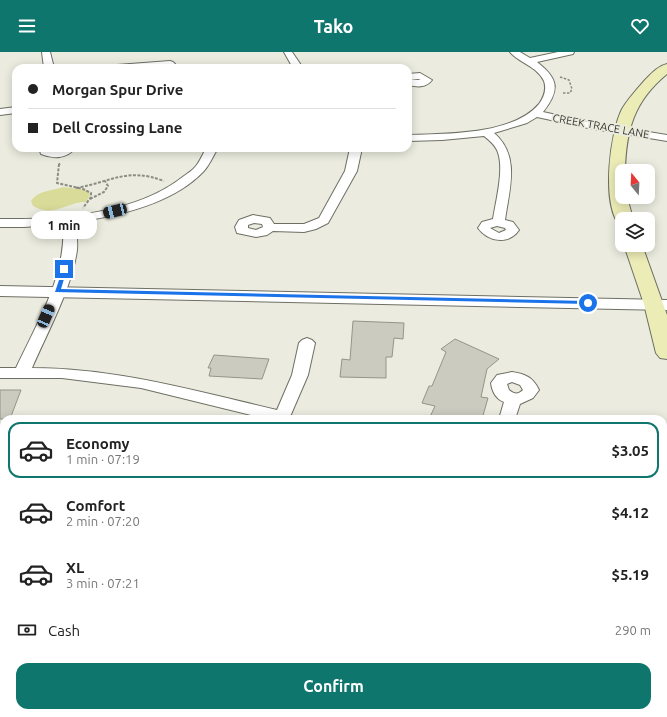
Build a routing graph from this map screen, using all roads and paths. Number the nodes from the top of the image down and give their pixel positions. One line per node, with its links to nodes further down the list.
1 (46, 52): 7 (street)
2 (168, 52): 8 (street)
3 (288, 52): 9 (street)
4 (514, 52): 6 (street)
5 (570, 52): 6 (street)
6 (530, 62): 16 (street)
7 (48, 64)
8 (171, 64)
9 (296, 64)
10 (667, 68): 18 (main road)
11 (412, 77): 13 (street)
12 (558, 78): 14 (path)
13 (412, 83)
14 (563, 93)
15 (12, 110): 17 (street)
16 (539, 110): 18 (street, CREEK TRACE LANE); 20 (street)
17 (0, 112)
18 (624, 127): 19 (street, CREEK TRACE LANE); 22 (street, CREEK TRACE LANE); 33 (main road)
19 (667, 130)
20 (486, 132): 21 (street); 35 (street)
21 (412, 138)
22 (667, 138)
23 (45, 152): 24 (street)
24 (65, 152)
25 (210, 152): 34 (street)
26 (355, 152): 37 (street)
27 (58, 159): 30 (path)
28 (105, 181): 29 (path); 30 (path); 31 (path)
29 (167, 182)
30 (76, 188): 31 (path)
31 (90, 199): 32 (path)
32 (83, 211)
33 (621, 212)
34 (69, 221): 36 (street); 40 (street)
35 (499, 222)
36 (0, 223)
37 (269, 227)
38 (636, 252): 41 (main road)
39 (0, 291): 40 (street)
40 (57, 291): 41 (street); 44 (street)
41 (660, 304): 43 (main road)
42 (307, 343): 48 (street)
43 (667, 353)
44 (22, 372): 45 (street); 47 (street)
45 (0, 373)
46 (513, 400): 49 (street)
47 (270, 415)
48 (283, 415)
49 (508, 415)

